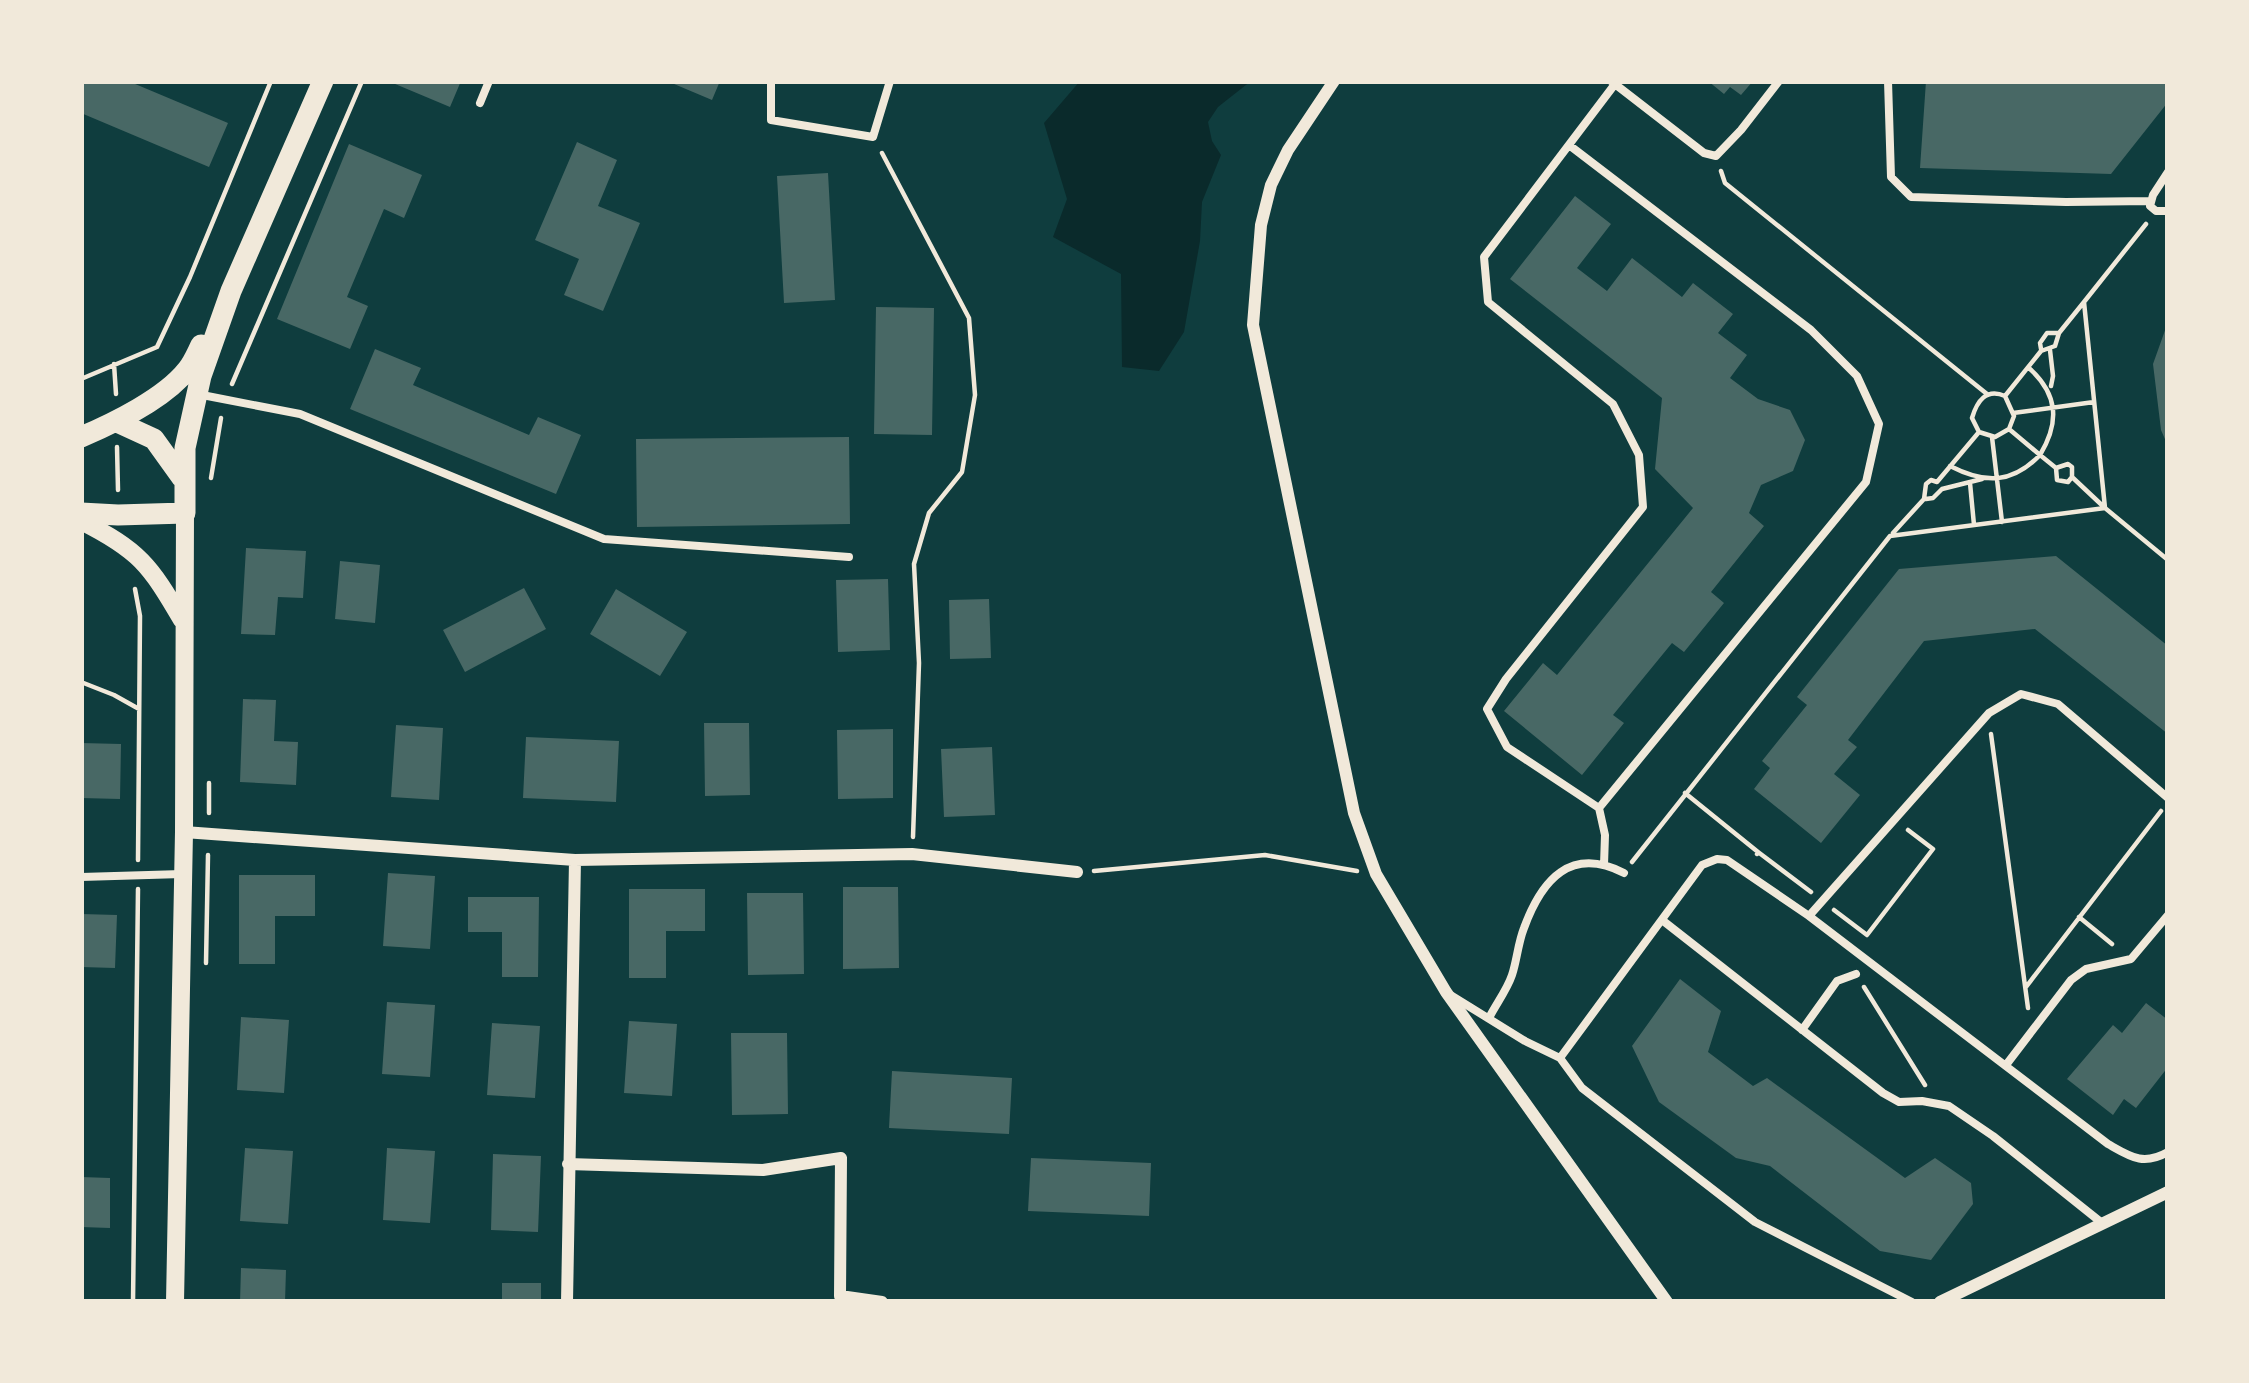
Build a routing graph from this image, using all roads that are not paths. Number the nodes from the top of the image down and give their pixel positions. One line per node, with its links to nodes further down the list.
1 (323, 81): 14 (main road)
2 (489, 81): 9 (lane)
3 (771, 81): 4 (lane)
4 (890, 81)
5 (1334, 81): 36 (street)
6 (1779, 81): 8 (lane)
7 (1888, 81): 12 (lane)
8 (1613, 83): 10 (lane)
9 (480, 103)
10 (1569, 145): 24 (lane); 24 (lane)
11 (2168, 172): 12 (lane)
12 (2151, 201): 13 (lane)
13 (2168, 211)
14 (231, 291): 15 (main road); 16 (main road)
15 (196, 394): 18 (main road); 21 (lane)
16 (117, 422): 17 (main road); 18 (main road)
17 (82, 437)
18 (183, 479): 19 (main road)
19 (185, 513): 20 (main road); 22 (street)
20 (82, 514): 22 (street)
21 (849, 556)
22 (184, 624): 25 (street)
23 (2168, 800): 33 (lane)
24 (1599, 808): 27 (lane)
25 (184, 832): 26 (street); 30 (street)
26 (575, 860): 28 (street); 42 (street)
27 (1604, 865): 29 (lane); 37 (lane)
28 (1077, 872)
29 (1624, 873)
30 (183, 874): 31 (lane); 45 (street)
31 (81, 878)
32 (2168, 915): 40 (lane)
33 (1809, 916): 34 (lane); 40 (lane)
34 (1661, 920): 38 (lane); 39 (lane)
35 (1856, 974): 38 (lane)
36 (1445, 992): 37 (lane); 48 (street)
37 (1489, 1018): 39 (lane)
38 (1802, 1030): 44 (lane)
39 (1560, 1058): 49 (lane)
40 (2006, 1065): 41 (lane)
41 (2168, 1152)
42 (568, 1164): 46 (street); 47 (street)
43 (2168, 1192): 44 (street)
44 (2102, 1223): 50 (street)
45 (175, 1302)
46 (567, 1302)
47 (882, 1302)
48 (1667, 1302)
49 (1912, 1302)
50 (1940, 1302)

